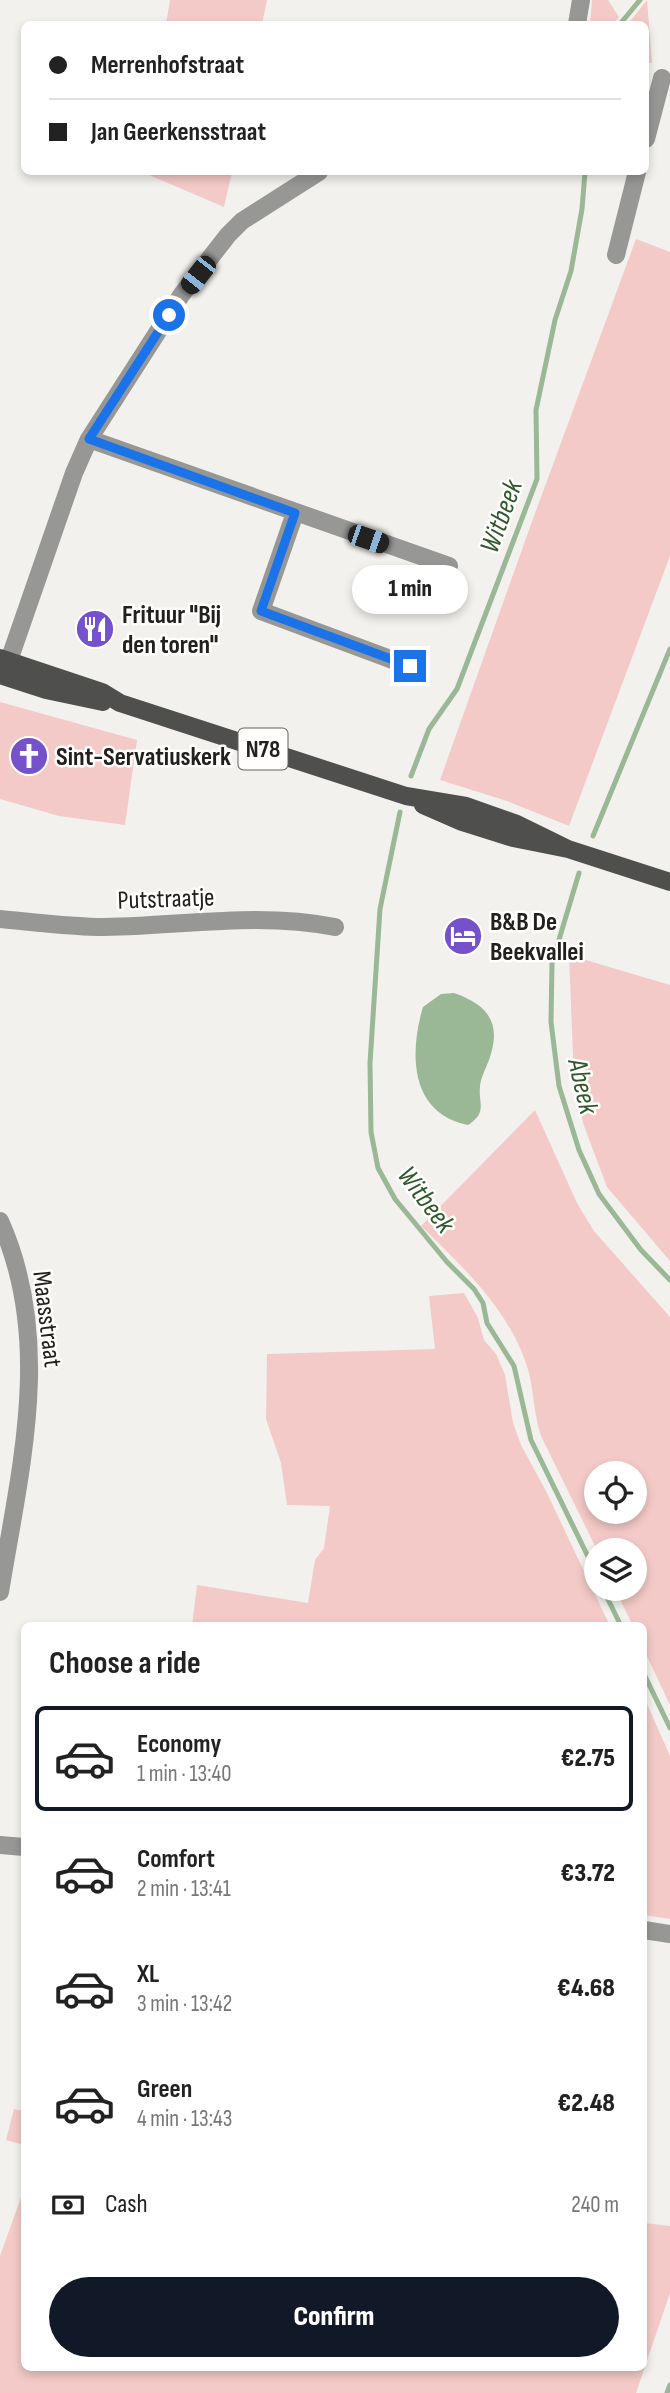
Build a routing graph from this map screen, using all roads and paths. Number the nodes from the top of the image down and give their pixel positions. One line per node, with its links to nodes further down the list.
1 (581, 0): 2 (street)
2 (578, 21)
3 (659, 77): 4 (street)
4 (649, 125)
5 (313, 175): 8 (street)
6 (636, 175): 7 (street)
7 (616, 255)
8 (89, 439): 9 (street); 12 (street)
9 (295, 513): 10 (street); 11 (street)
10 (449, 566)
11 (410, 666)
12 (3, 667): 13 (main road, N78)
13 (670, 882)
14 (0, 919): 15 (street, Putstraatje)
15 (335, 927)
16 (0, 1221): 17 (street, Maasstraat)
17 (0, 1592)
18 (0, 1845): 19 (street)
19 (21, 1847)
20 (647, 1930): 21 (street)
21 (670, 1934)

